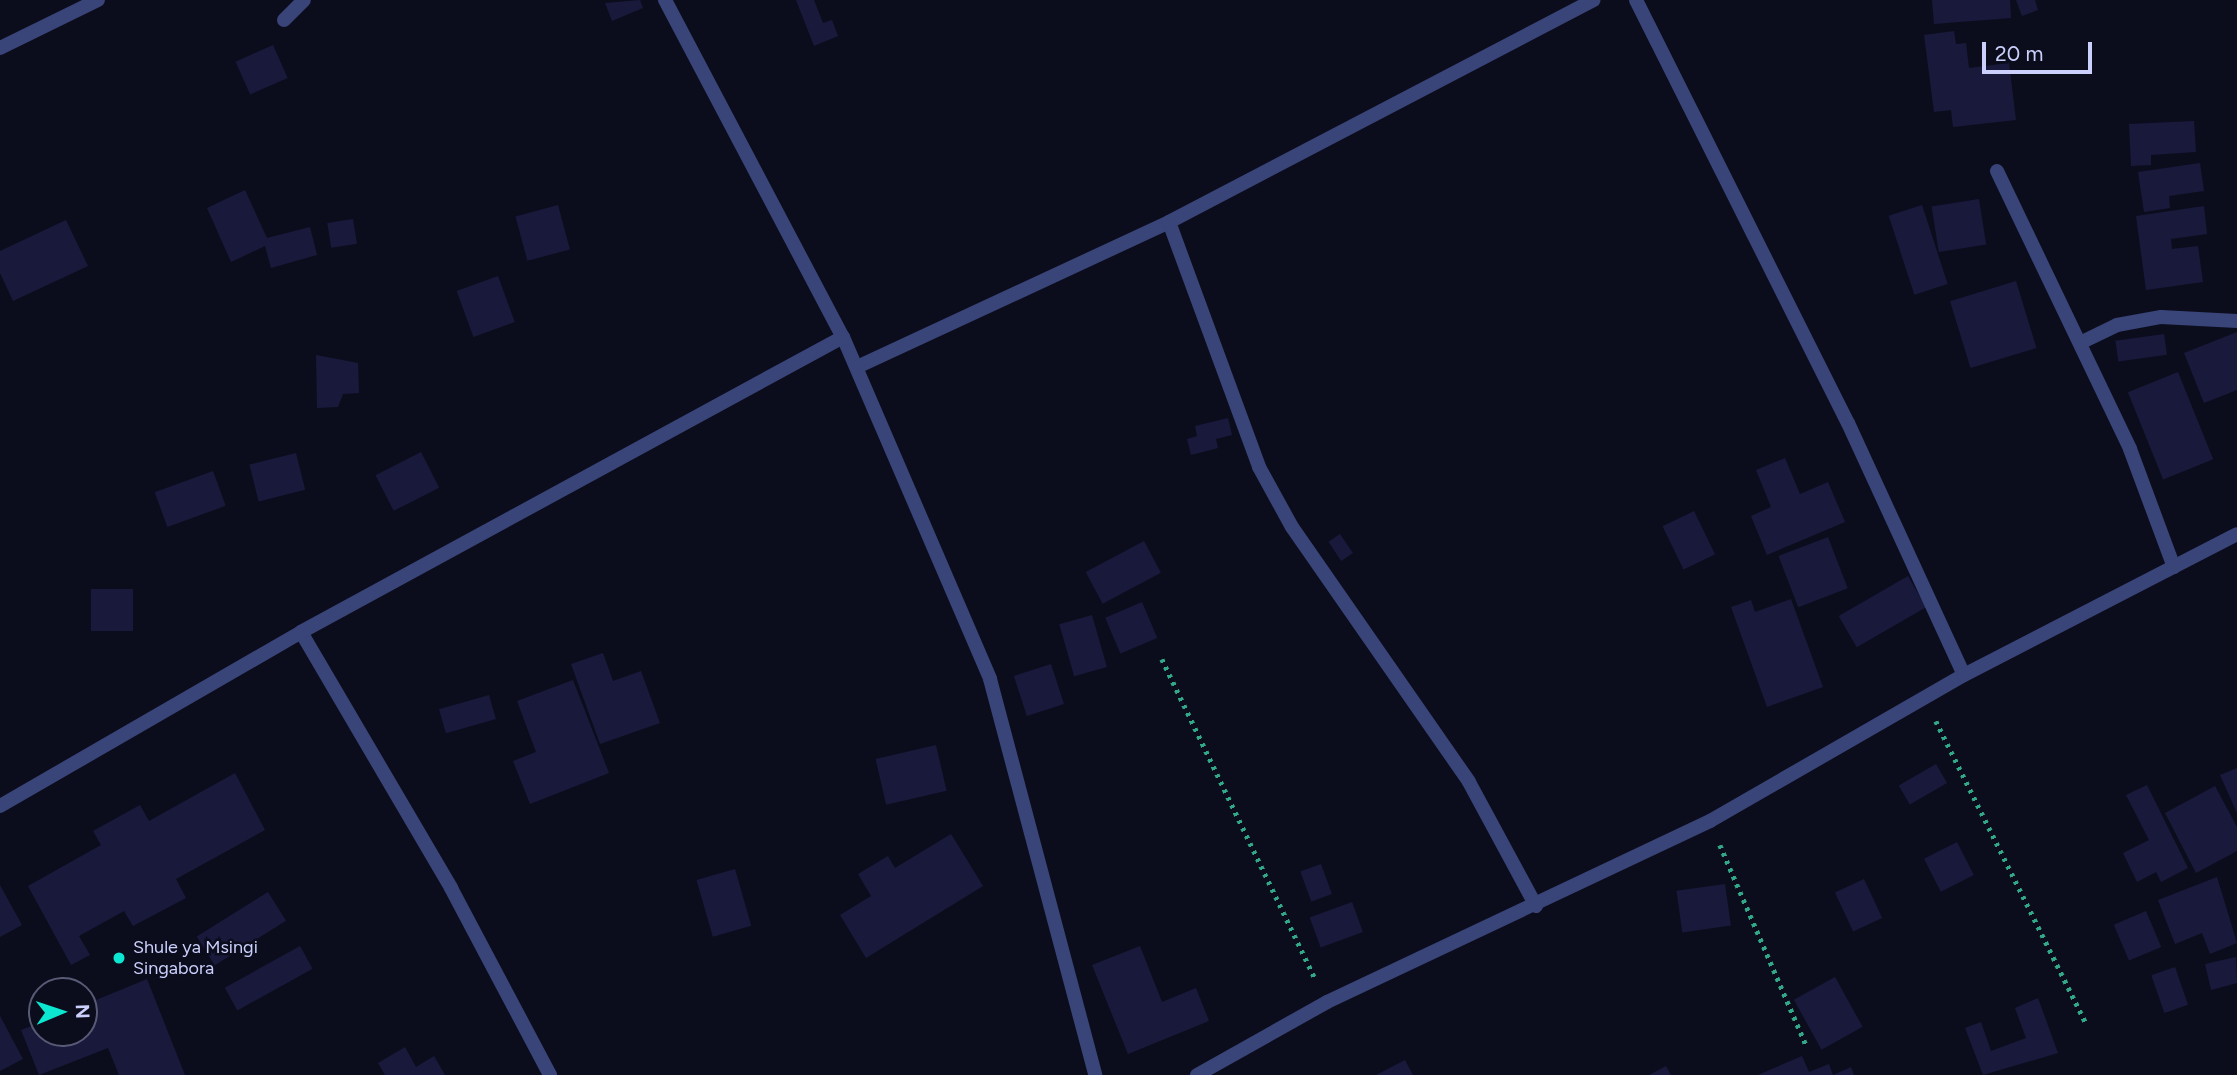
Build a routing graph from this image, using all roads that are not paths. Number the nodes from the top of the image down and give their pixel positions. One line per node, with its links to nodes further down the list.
1 (98, 0): 7 (street)
2 (304, 0): 6 (street)
3 (664, 0): 11 (street)
4 (1593, 0): 9 (street)
5 (1636, 0): 17 (street)
6 (284, 20)
7 (0, 48)
8 (1997, 171): 12 (street)
9 (1170, 222): 13 (street); 19 (street)
10 (2237, 321): 12 (street)
11 (843, 337): 13 (street); 16 (street)
12 (2080, 342): 15 (street)
13 (857, 367): 21 (street)
14 (2237, 534): 15 (street)
15 (2174, 567): 17 (street)
16 (301, 632): 18 (street); 20 (street)
17 (1964, 675): 19 (street)
18 (0, 806)
19 (1536, 905): 22 (street)
20 (550, 1075)
21 (1095, 1075)
22 (1197, 1075)

